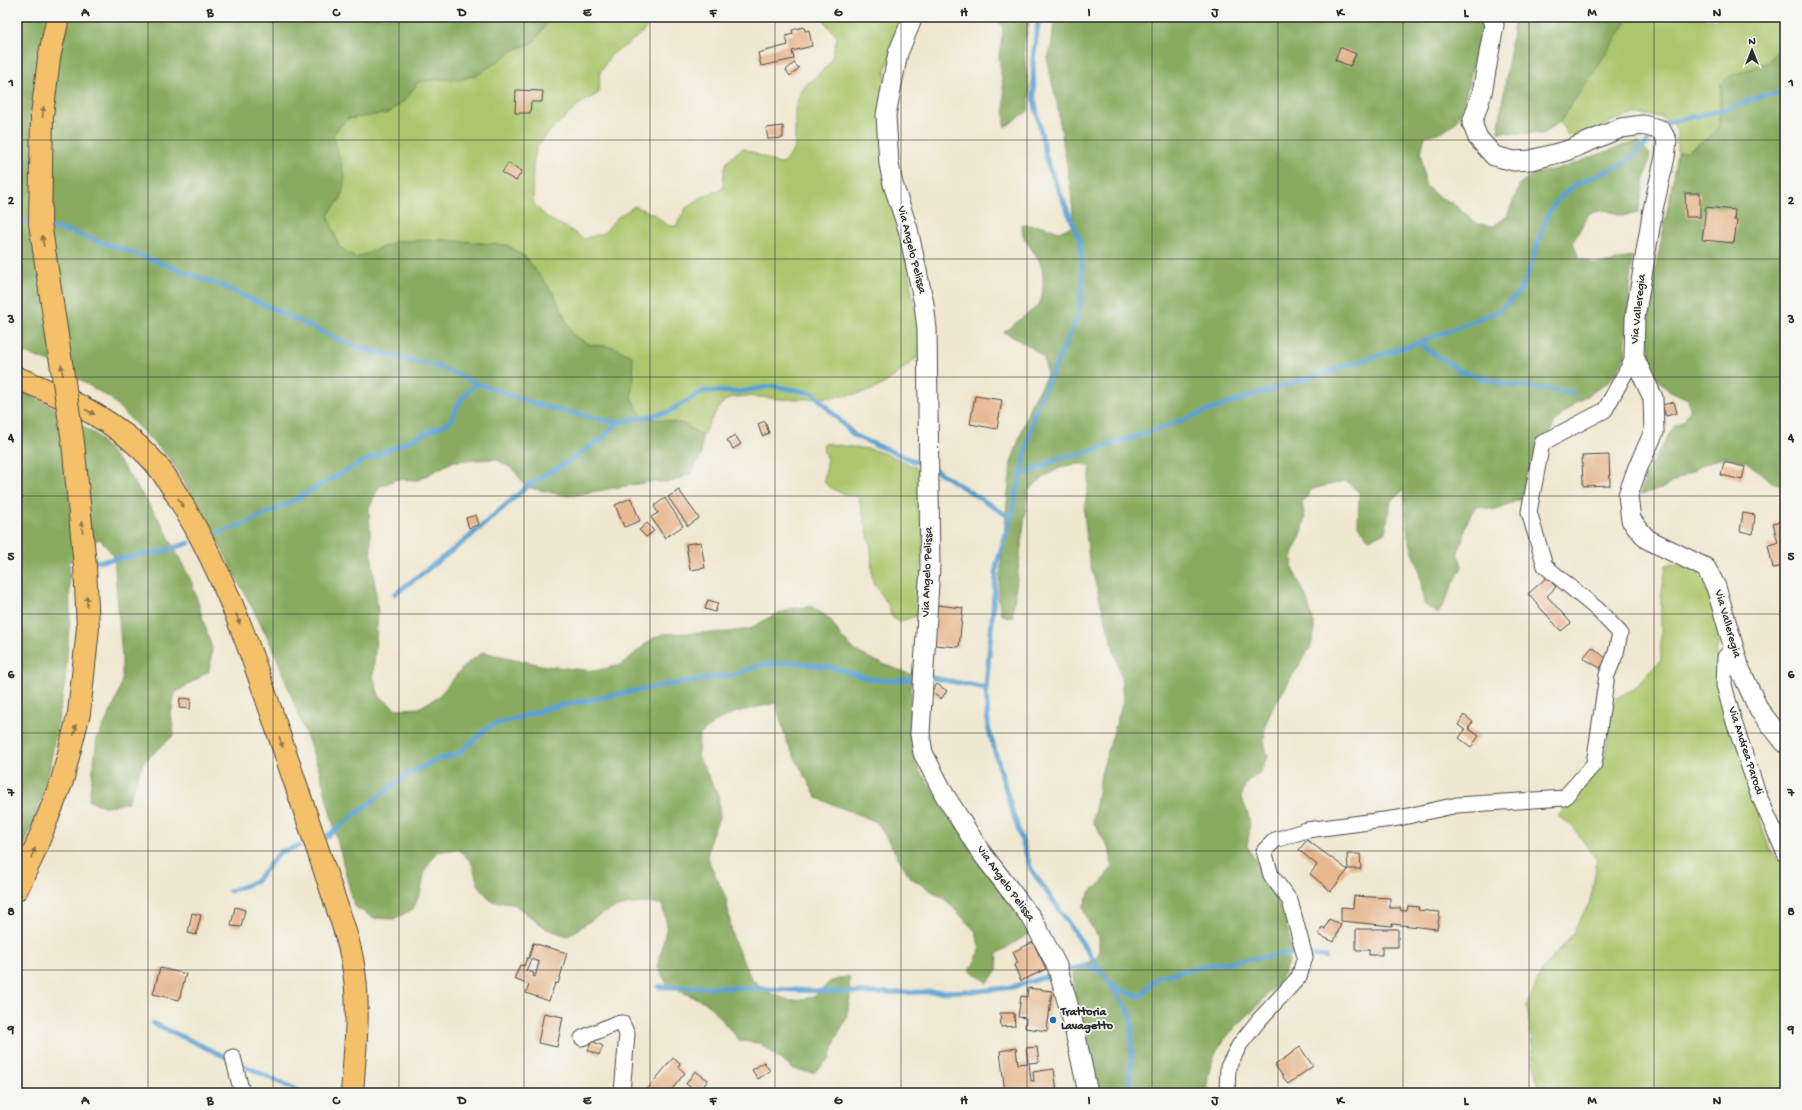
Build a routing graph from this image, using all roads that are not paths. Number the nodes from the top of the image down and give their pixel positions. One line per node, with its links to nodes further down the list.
1 (58, 17): 9 (highway, one-way to 1, bridge)
2 (913, 17): 15 (street, Via Angelo Pelissa)
3 (1492, 17): 4 (street, Via Valleregia)
4 (1634, 357): 6 (street, Via Valleregia); 16 (street)
5 (17, 378): 13 (highway, one-way to 13)
6 (1733, 647): 7 (street, Via Valleregia); 8 (street, Via Andrea Parodi)
7 (1785, 743)
8 (1785, 854)
9 (17, 889)
10 (582, 1038): 14 (street)
11 (234, 1057): 12 (street)
12 (242, 1093)
13 (352, 1093)
14 (622, 1093)
15 (1088, 1093)
16 (1227, 1093)

